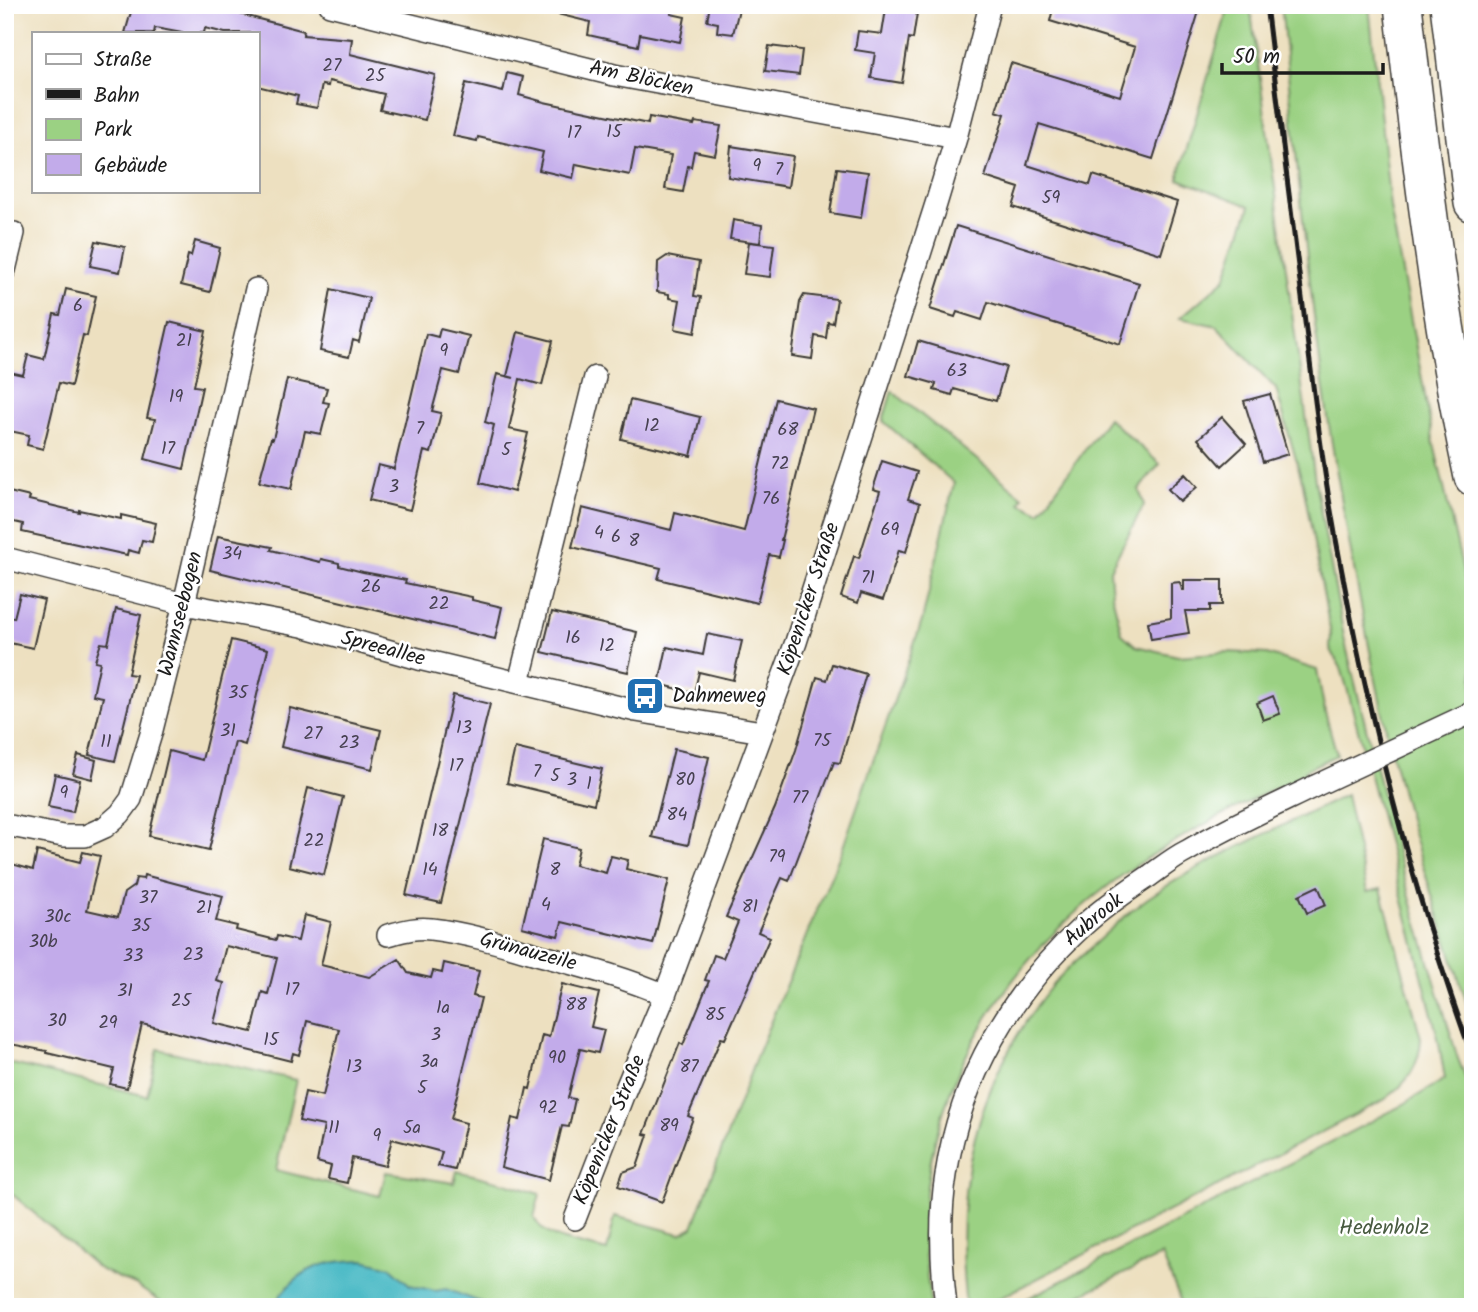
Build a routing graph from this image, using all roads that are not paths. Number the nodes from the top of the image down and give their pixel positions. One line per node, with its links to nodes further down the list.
1 (330, 5): 5 (street, Am Blöcken)
2 (990, 5): 5 (street, Köpenicker Straße)
3 (1403, 5): 11 (highway)
4 (1449, 5): 6 (highway)
5 (956, 138): 16 (street, Köpenicker Straße)
6 (1473, 202)
7 (14, 233): 8 (street)
8 (5, 271)
9 (256, 289): 13 (street, Wannseebogen)
10 (595, 377): 14 (street)
11 (1473, 477)
12 (5, 558): 13 (street, Spreeallee)
13 (184, 604): 14 (street, Spreeallee); 17 (street, Wannseebogen)
14 (519, 682): 16 (street, Spreeallee)
15 (1473, 712): 21 (street, Aubrook, bridge)
16 (762, 732): 19 (street, Köpenicker Straße)
17 (5, 825)
18 (388, 935): 19 (street, Grünauzeile)
19 (665, 995): 20 (street, Köpenicker Straße)
20 (575, 1219)
21 (946, 1307)

